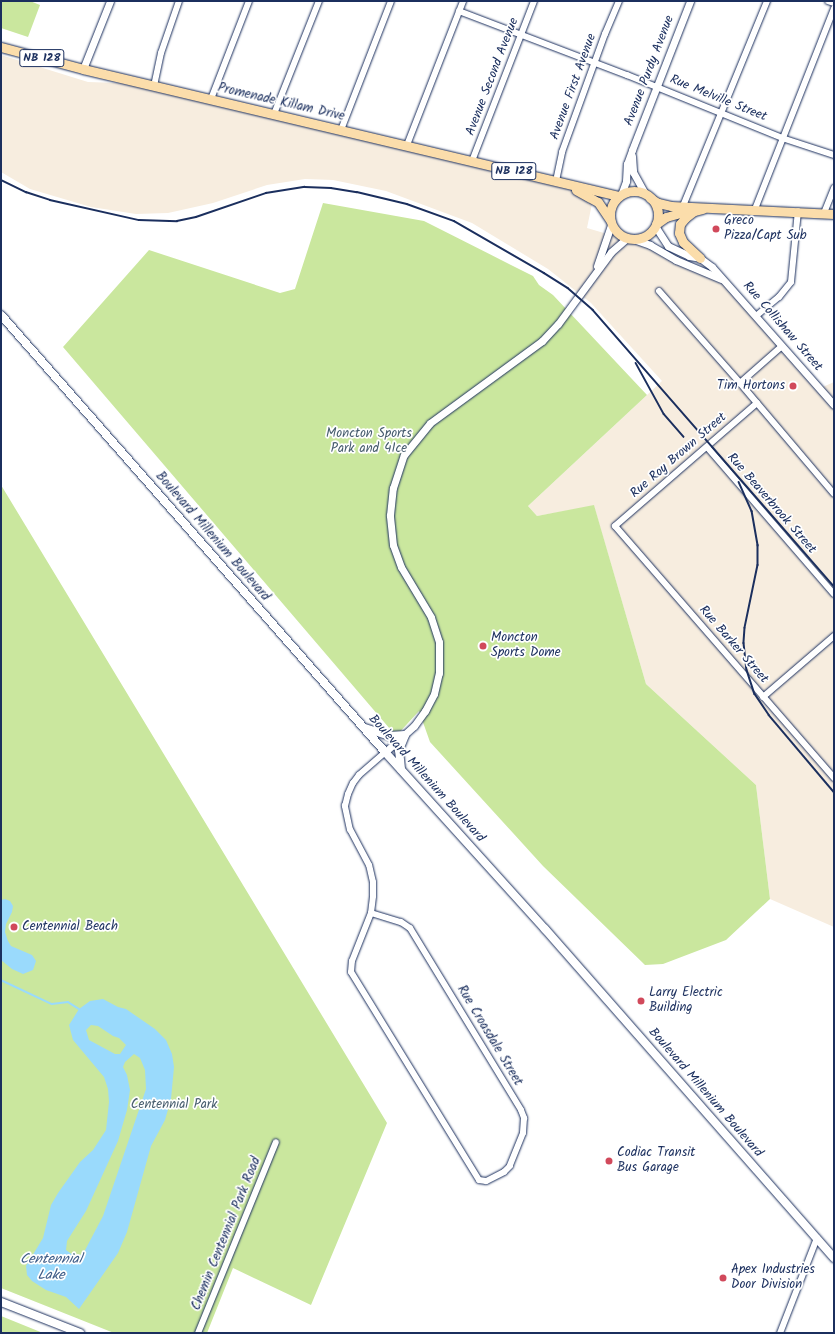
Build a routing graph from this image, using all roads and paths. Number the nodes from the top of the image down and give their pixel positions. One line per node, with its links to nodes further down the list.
1 (110, 1): 18 (street)
2 (179, 1): 19 (street)
3 (249, 1): 21 (street)
4 (319, 1): 23 (street)
5 (392, 1): 24 (street)
6 (463, 1): 14 (street)
7 (534, 1): 15 (street, Avenue Second Avenue)
8 (619, 1): 17 (street, Avenue First Avenue)
9 (690, 1): 20 (street, Avenue Purdy Avenue)
10 (767, 1): 22 (street)
11 (828, 1): 12 (street)
12 (834, 3)
13 (834, 8): 25 (street)
14 (459, 11): 15 (street, Rue Melville Street); 26 (street)
15 (521, 35): 17 (street, Rue Melville Street); 29 (street, Avenue Second Avenue)
16 (1, 47): 18 (main road, Promenade Killam Drive / NB 128)
17 (594, 62): 20 (street, Rue Melville Street); 30 (street, Avenue First Avenue)
18 (83, 69): 19 (main road, Promenade Killam Drive / NB 128)
19 (154, 86): 21 (main road, Promenade Killam Drive / NB 128)
20 (657, 86): 22 (street, Rue Melville Street); 27 (street, Avenue Purdy Avenue)
21 (211, 99): 23 (main road, Promenade Killam Drive / NB 128)
22 (722, 113): 25 (street, Rue Melville Street); 34 (street)
23 (274, 114): 24 (main road, Promenade Killam Drive / NB 128)
24 (341, 130): 26 (main road, Promenade Killam Drive / NB 128)
25 (782, 138): 28 (street, Rue Melville Street); 37 (street)
26 (406, 146): 29 (main road, Promenade Killam Drive / NB 128)
27 (632, 150): 32 (street, Avenue Purdy Avenue); 33 (street, Avenue Purdy Avenue)
28 (834, 155)
29 (472, 161): 30 (main road, Promenade Killam Drive / NB 128)
30 (556, 181): 32 (main road, Promenade Killam Drive / NB 128); 41 (main road, Promenade Killam Drive / NB 128)
31 (834, 188): 39 (street)
32 (620, 196): 33 (main road); 41 (main road)
33 (647, 196): 34 (main road); 42 (main road)
34 (684, 206): 35 (main road)
35 (717, 207): 36 (main road); 37 (main road)
36 (705, 208): 42 (main road); 44 (main road)
37 (755, 209): 38 (main road)
38 (798, 211): 39 (main road); 49 (street)
39 (824, 213): 40 (main road)
40 (834, 214)
41 (611, 223): 43 (main road); 45 (street)
42 (655, 225): 43 (main road); 44 (street, Rue Collishaw Street)
43 (630, 239): 45 (street); 46 (street, Rue Collishaw Street)
44 (700, 258): 46 (street, Rue Collishaw Street)
45 (592, 280): 61 (street)
46 (728, 283): 49 (street, Rue Collishaw Street)
47 (659, 291): 51 (street)
48 (1, 315): 60 (main road, Boulevard Millenium Boulevard)
49 (756, 316): 50 (street, Rue Collishaw Street)
50 (782, 346): 51 (street); 53 (street, Rue Collishaw Street)
51 (740, 383): 52 (street)
52 (757, 404): 54 (street, Rue Roy Brown Street); 55 (street)
53 (834, 405)
54 (707, 447): 56 (street, Rue Roy Brown Street); 57 (street, Rue Beaverbrook Street)
55 (834, 494)
56 (616, 526): 59 (street, Rue Barker Street)
57 (834, 594)
58 (834, 636): 59 (street)
59 (763, 697): 64 (street, Rue Barker Street)
60 (363, 727): 61 (main road); 62 (main road, Boulevard Millenium Boulevard)
61 (405, 735): 62 (street); 63 (main road)
62 (385, 752): 63 (main road, Boulevard Millenium Boulevard); 65 (street)
63 (402, 770): 67 (main road, Boulevard Millenium Boulevard)
64 (834, 778)
65 (371, 913): 65 (street, Rue Croasdale Street)
66 (276, 1142): 71 (street, Chemin Centennial Park Road)
67 (817, 1238): 68 (main road, Boulevard Millenium Boulevard); 72 (street)
68 (834, 1258)
69 (1, 1302): 70 (main road)
70 (80, 1333)
71 (198, 1333)
72 (780, 1333)

